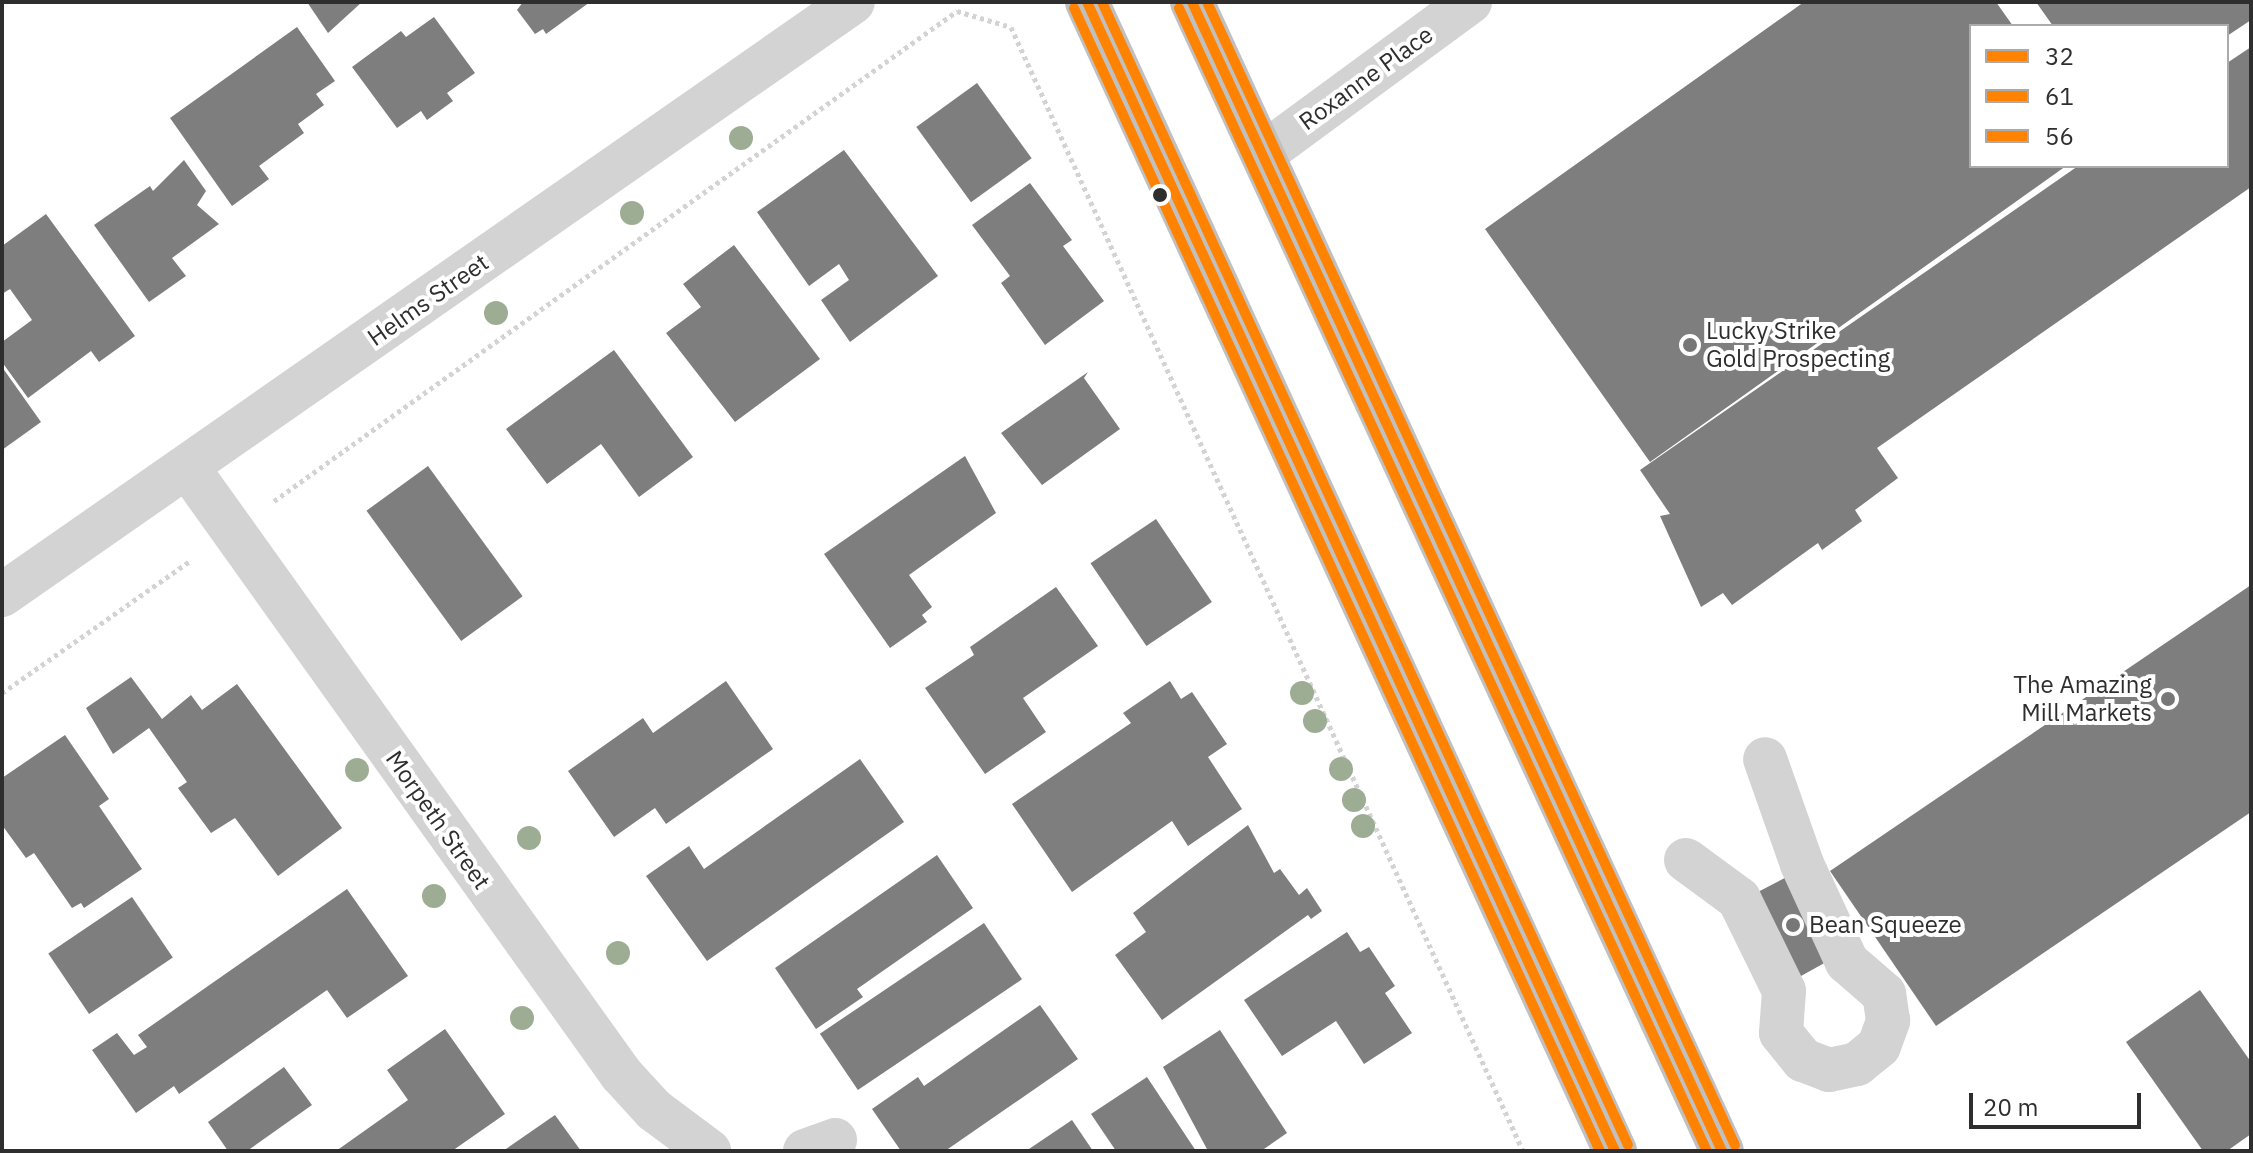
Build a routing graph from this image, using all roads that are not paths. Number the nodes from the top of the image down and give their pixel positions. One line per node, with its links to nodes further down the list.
1 (853, 2): 6 (street, Helms Street)
2 (1087, 2): 11 (highway)
3 (1470, 2): 5 (street, Roxanne Place)
4 (1200, 5): 5 (highway)
5 (1263, 154): 12 (highway)
6 (188, 468): 7 (street, Helms Street); 10 (street, Morpeth Street)
7 (2, 595)
8 (1765, 759): 9 (street)
9 (1686, 860)
10 (709, 1151)
11 (1615, 1151)
12 (1722, 1151)

